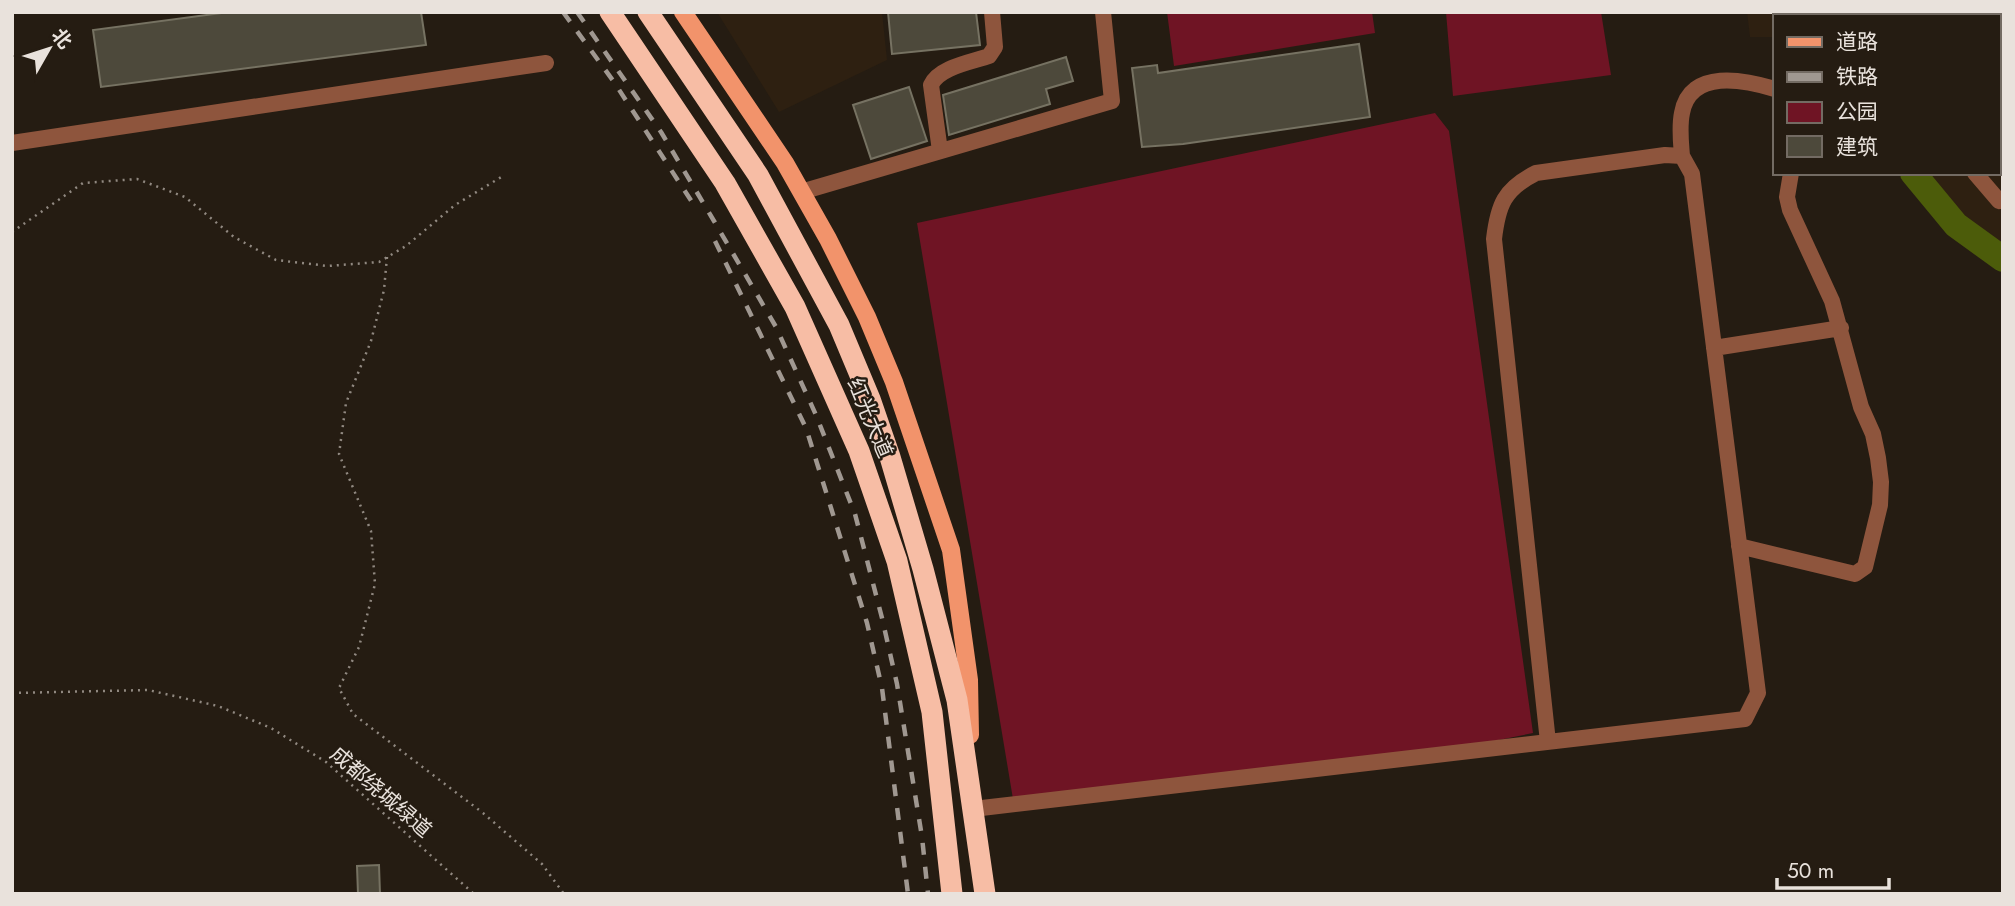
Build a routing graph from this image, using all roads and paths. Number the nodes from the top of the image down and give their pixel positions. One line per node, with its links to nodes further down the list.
1 (610, 12): 26 (highway, 红光大道)
2 (648, 12): 23 (highway, 红光大道)
3 (683, 12): 14 (main road)
4 (992, 12): 9 (street)
5 (1103, 12): 9 (street)
6 (547, 63): 8 (street)
7 (1773, 88): 10 (street)
8 (12, 143)
9 (940, 151): 14 (street)
10 (1682, 156): 19 (street); 22 (street)
11 (1791, 175): 18 (street)
12 (1977, 175): 15 (street)
13 (503, 176): 17 (path)
14 (801, 192): 23 (main road)
15 (2003, 199)
16 (12, 232): 17 (path)
17 (387, 257): 25 (path)
18 (1841, 328): 19 (street); 20 (street)
19 (1714, 348): 20 (street)
20 (1739, 546): 22 (street)
21 (12, 694): 24 (path, 成都绕城绿道)
22 (1548, 742): 23 (street)
23 (972, 800): 27 (highway, 红光大道)
24 (474, 894)
25 (564, 894)
26 (952, 894)
27 (985, 894)

